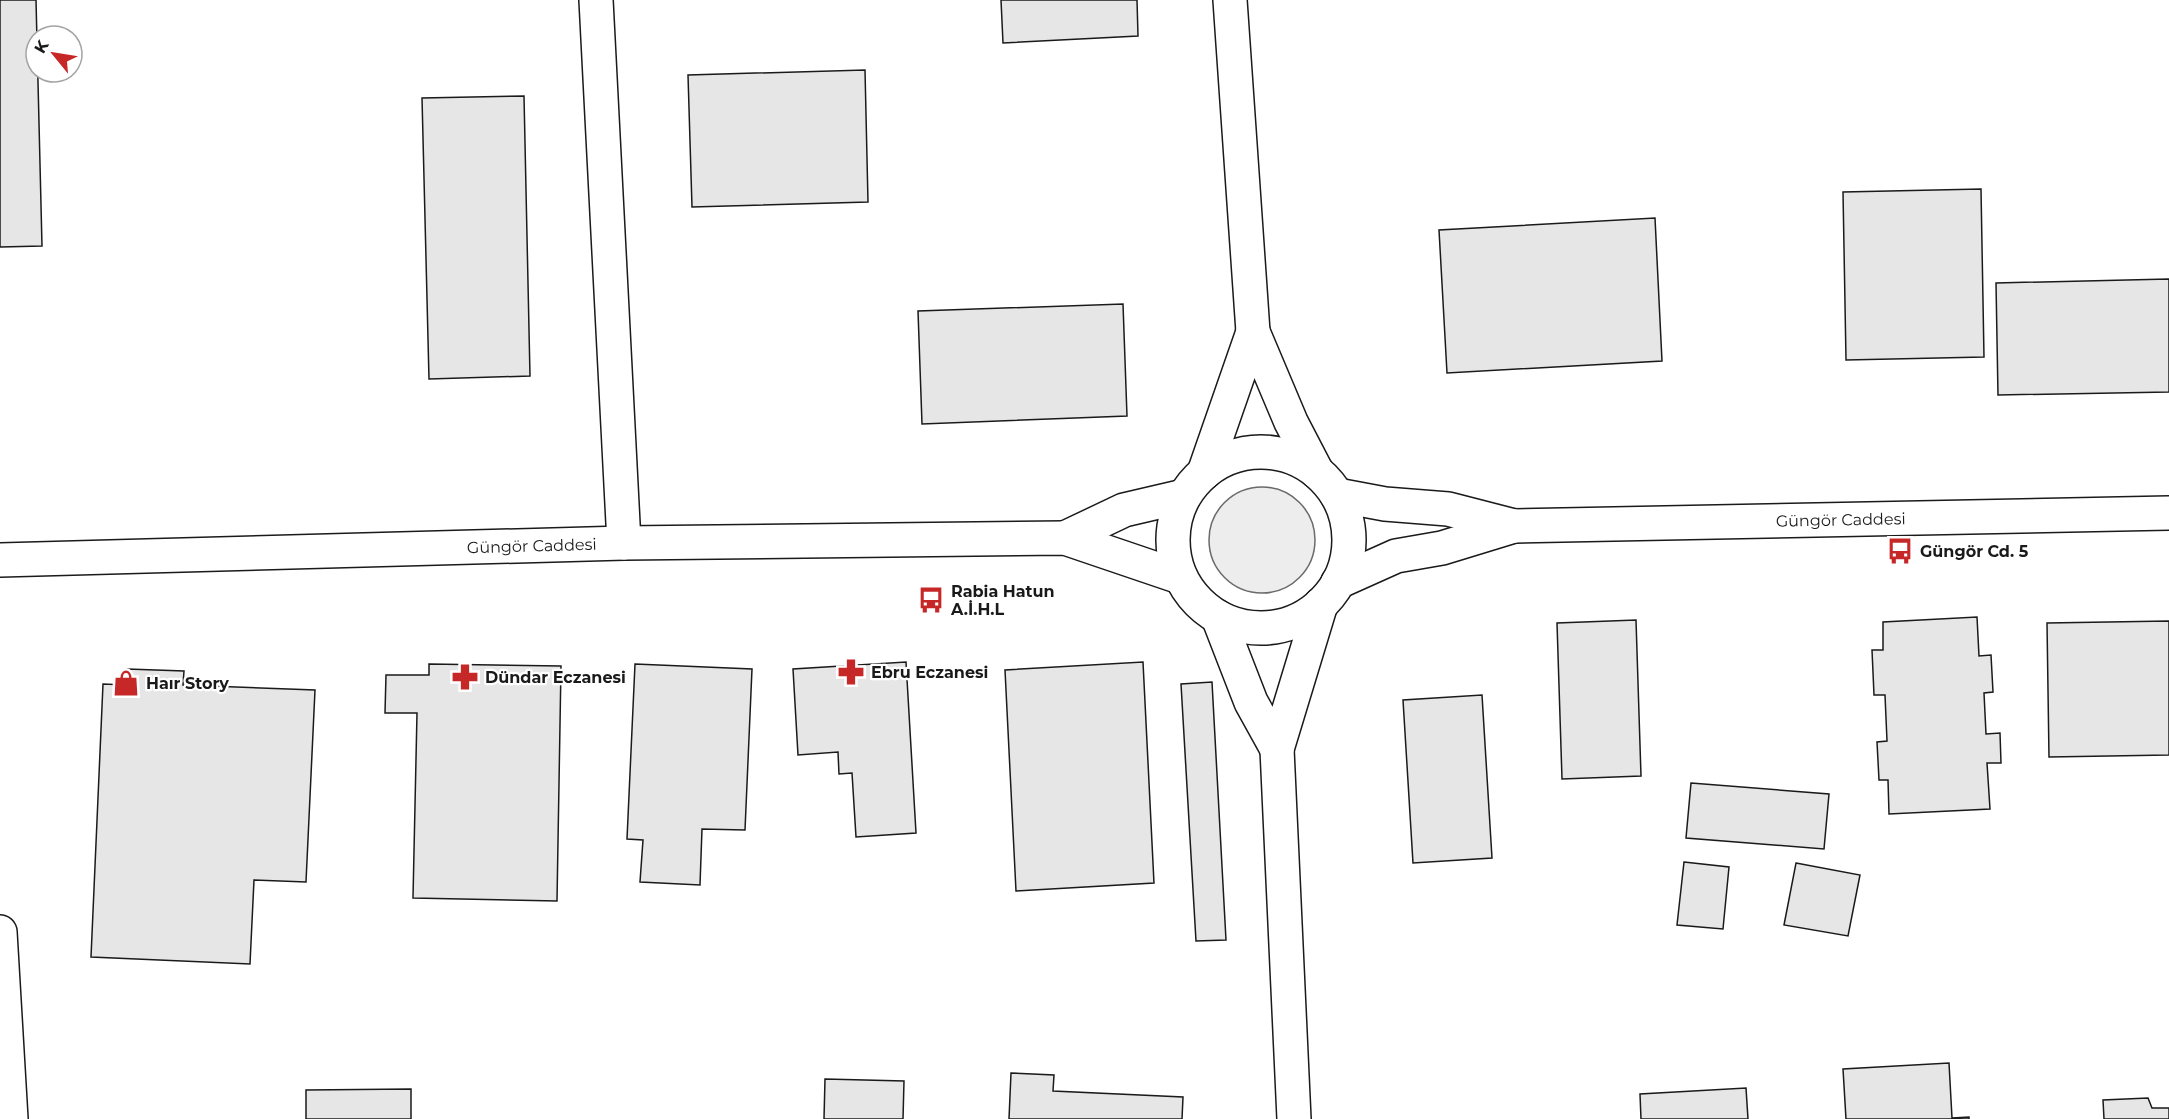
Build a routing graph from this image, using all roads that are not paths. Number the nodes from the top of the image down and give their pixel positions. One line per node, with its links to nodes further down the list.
1 (596, 0): 9 (main road)
2 (1230, 0): 3 (main road)
3 (1253, 332): 4 (main road); 5 (main road)
4 (1327, 483): 5 (main road); 7 (main road); 12 (main road)
5 (1194, 485): 8 (main road); 11 (main road)
6 (2169, 513): 7 (main road, Güngör Caddesi)
7 (1514, 526): 12 (main road)
8 (1065, 538): 9 (main road, Güngör Caddesi); 11 (main road)
9 (624, 543): 10 (main road, Güngör Caddesi)
10 (0, 560)
11 (1180, 577): 13 (main road)
12 (1330, 593): 13 (main road); 14 (main road)
13 (1218, 617): 14 (main road)
14 (1277, 749): 17 (main road)
15 (0, 932): 16 (main road)
16 (11, 1119)
17 (1294, 1119)

